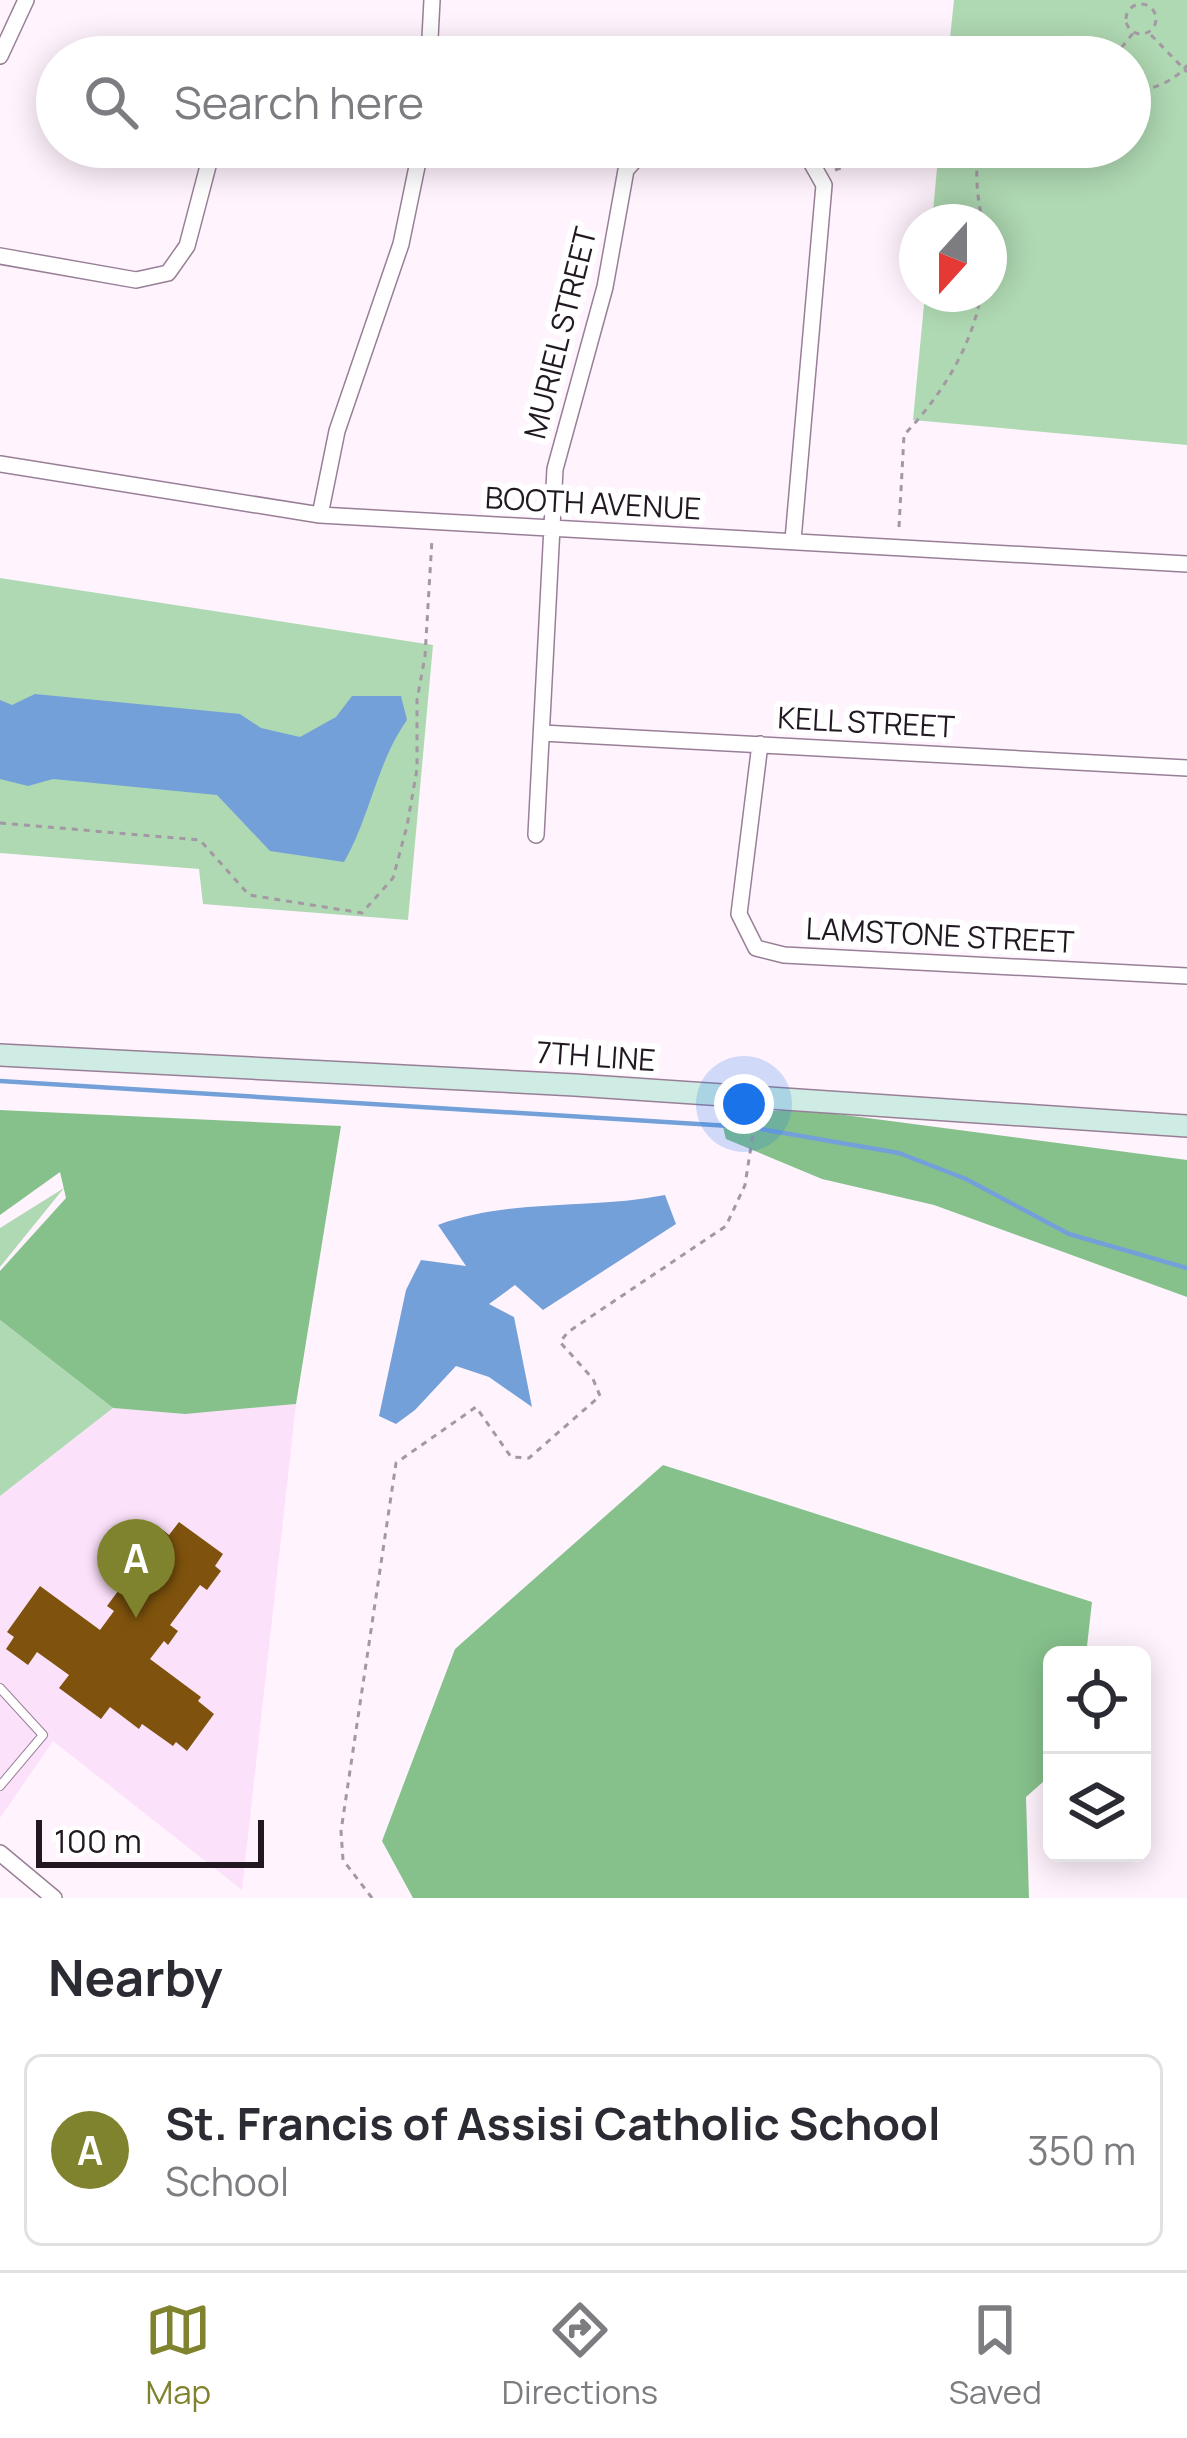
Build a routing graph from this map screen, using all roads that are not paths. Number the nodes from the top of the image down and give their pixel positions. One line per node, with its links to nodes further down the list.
1 (26, 0): 4 (street)
2 (432, 0): 3 (street)
3 (430, 36)
4 (0, 56)
5 (207, 168): 9 (street)
6 (417, 168): 11 (street)
7 (628, 168): 12 (street, MURIEL STREET)
8 (814, 168): 13 (street)
9 (0, 256)
10 (0, 464): 11 (street, BOOTH AVENUE)
11 (320, 515): 12 (street, BOOTH AVENUE)
12 (551, 530): 13 (street, BOOTH AVENUE); 15 (street, MURIEL STREET)
13 (793, 540): 14 (street, BOOTH AVENUE)
14 (1187, 564)
15 (542, 733): 16 (street, KELL STREET); 18 (street, MURIEL STREET)
16 (760, 744): 17 (street, KELL STREET); 19 (street, LAMSTONE STREET)
17 (1187, 768)
18 (536, 835)
19 (1187, 976)
20 (0, 1055): 21 (street, 7TH LINE)
21 (1187, 1126)
22 (0, 1688): 23 (lane)
23 (1, 1781)
24 (0, 1853): 25 (street)
25 (54, 1898)

